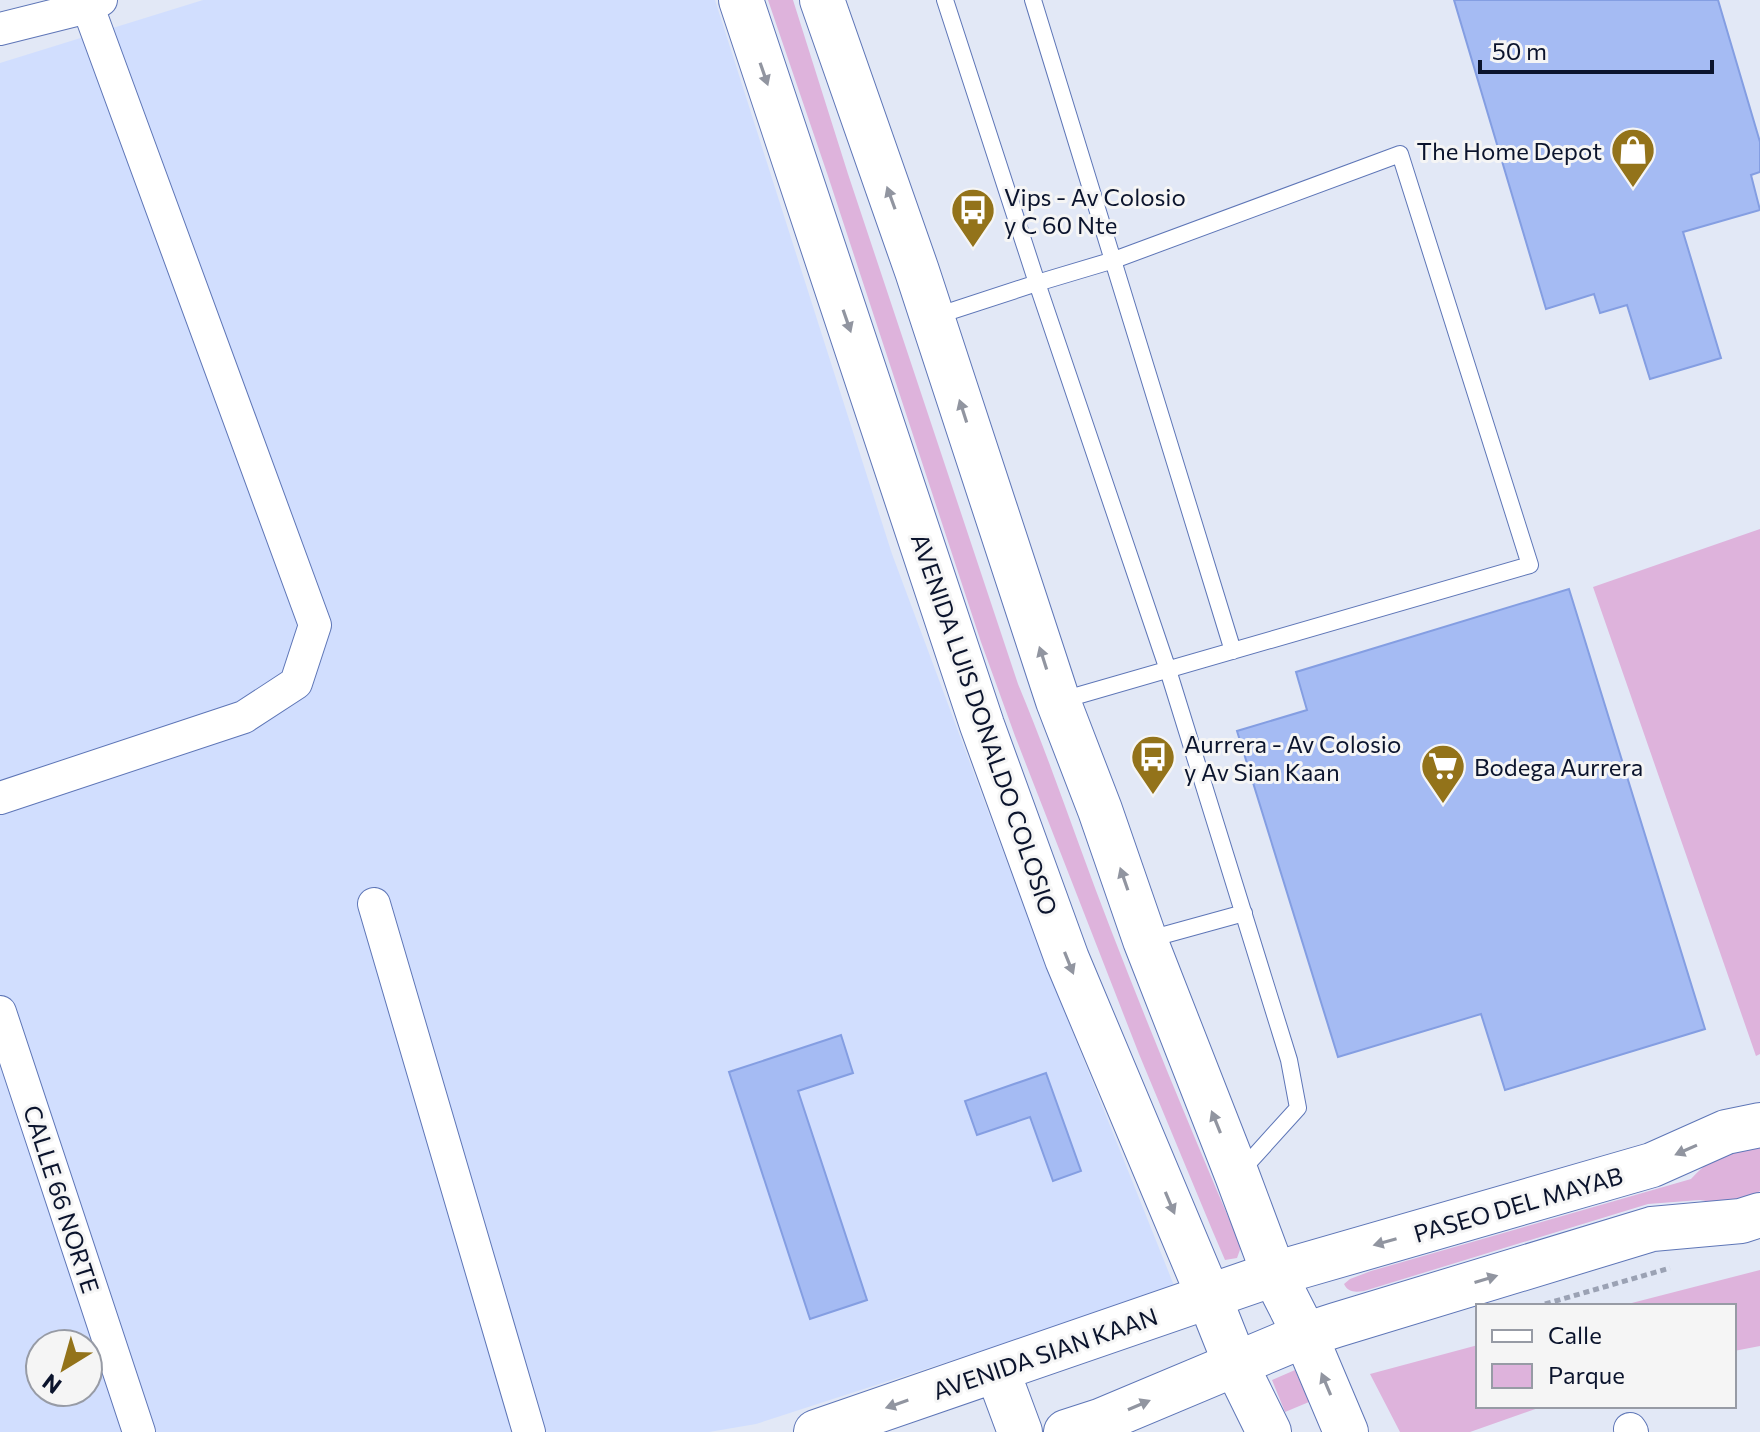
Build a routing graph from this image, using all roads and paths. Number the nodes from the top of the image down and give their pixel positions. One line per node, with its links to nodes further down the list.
1 (741, 0): 23 (main road, AVENIDA LUIS DONALDO COLOSIO, one-way to 23)
2 (822, 0): 9 (main road, one-way to 2)
3 (945, 0): 8 (lane)
4 (1033, 0): 7 (lane)
5 (94, 3): 6 (street); 13 (street)
6 (0, 29)
7 (1114, 260): 8 (lane); 10 (lane); 10 (lane)
8 (1037, 283): 9 (lane); 11 (lane)
9 (933, 317): 12 (main road, one-way to 9)
10 (1233, 651): 11 (lane)
11 (1168, 670): 12 (lane); 15 (lane)
12 (1058, 701): 16 (main road, one-way to 12)
13 (0, 798)
14 (374, 904): 29 (street)
15 (1244, 913): 16 (lane); 19 (lane)
16 (1145, 940): 19 (main road, one-way to 16)
17 (0, 1012): 28 (street, CALLE 66 NORTE)
18 (1760, 1125): 22 (main road, PASEO DEL MAYAB, one-way to 22)
19 (1237, 1175): 22 (main road)
20 (1760, 1215): 25 (main road, one-way to 20)
21 (1675, 1266): 24 (path)
22 (1274, 1274): 23 (main road, AVENIDA SIAN KAAN); 25 (main road)
23 (1209, 1297): 26 (main road, AVENIDA LUIS DONALDO COLOSIO); 27 (main road, AVENIDA SIAN KAAN)
24 (1544, 1304)
25 (1305, 1335): 26 (main road); 34 (main road, one-way to 25)
26 (1236, 1365): 32 (main road, one-way to 26); 33 (main road, AVENIDA LUIS DONALDO COLOSIO)
27 (997, 1370): 30 (main road, AVENIDA SIAN KAAN, one-way to 30); 31 (main road)
28 (139, 1432)
29 (529, 1432)
30 (816, 1432)
31 (1020, 1432)
32 (1066, 1432)
33 (1269, 1432)
34 (1346, 1432)

